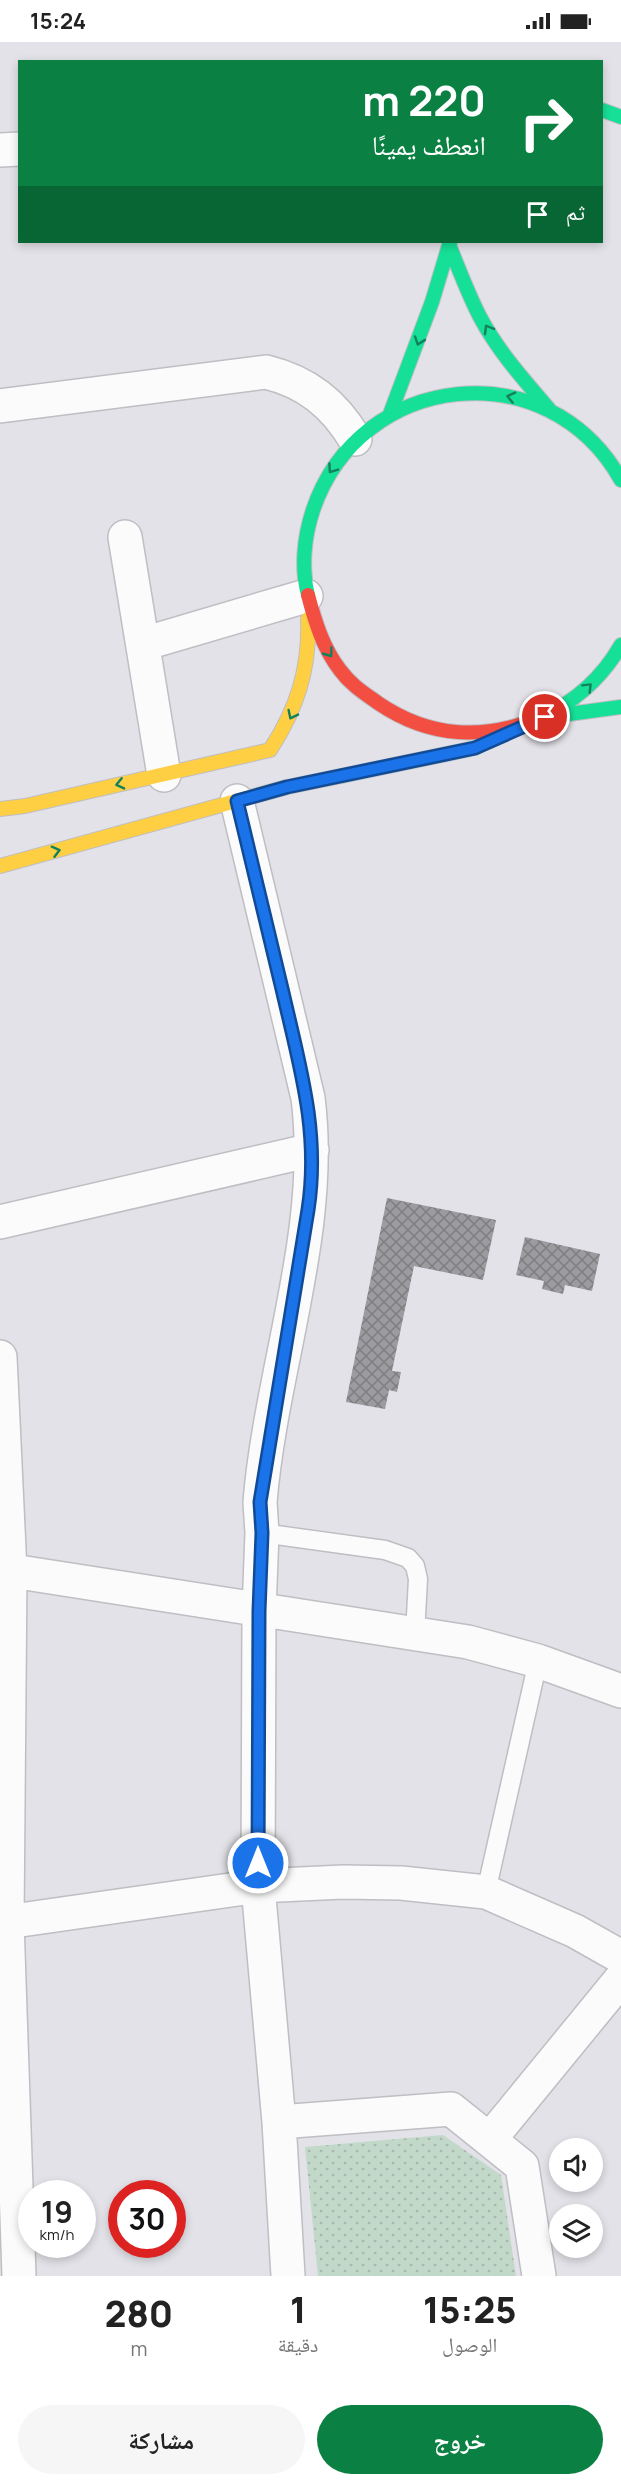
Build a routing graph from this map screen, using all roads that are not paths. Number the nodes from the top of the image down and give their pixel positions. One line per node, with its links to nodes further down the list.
1 (603, 110): 2 (street)
2 (621, 117)
3 (18, 149): 4 (street)
4 (0, 150)
5 (449, 243): 7 (street, one-way to 5); 8 (street, one-way to 8)
6 (0, 406): 11 (street)
7 (549, 409): 8 (street, one-way to 8); 9 (street)
8 (390, 414): 11 (street)
9 (583, 432): 10 (street); 12 (street)
10 (602, 437)
11 (355, 439): 14 (street, one-way to 14)
12 (621, 480)
13 (125, 537): 15 (street)
14 (306, 596): 15 (street); 18 (street, one-way to 18); 19 (street, one-way to 19)
15 (143, 644): 19 (street)
16 (621, 645): 18 (street, one-way to 16)
17 (621, 706): 18 (street)
18 (545, 717): 20 (street)
19 (164, 775): 21 (street, one-way to 21)
20 (237, 801): 22 (street, one-way to 20); 23 (street)
21 (0, 809)
22 (0, 866)
23 (312, 1150): 24 (street); 26 (street)
24 (0, 1222)
25 (0, 1357): 27 (street)
26 (262, 1533): 28 (street); 29 (lane)
27 (5, 1570): 28 (street); 34 (street)
28 (259, 1611): 29 (street); 32 (street)
29 (415, 1634): 30 (street)
30 (538, 1661): 31 (street); 33 (lane)
31 (621, 1691)
32 (258, 1886): 33 (street); 34 (street); 37 (street)
33 (486, 1892): 35 (street)
34 (4, 1922): 39 (street)
35 (621, 1957)
36 (621, 1979): 38 (street)
37 (279, 2122): 38 (street); 40 (street)
38 (490, 2139): 41 (street)
39 (19, 2276)
40 (288, 2276)
41 (539, 2276)

